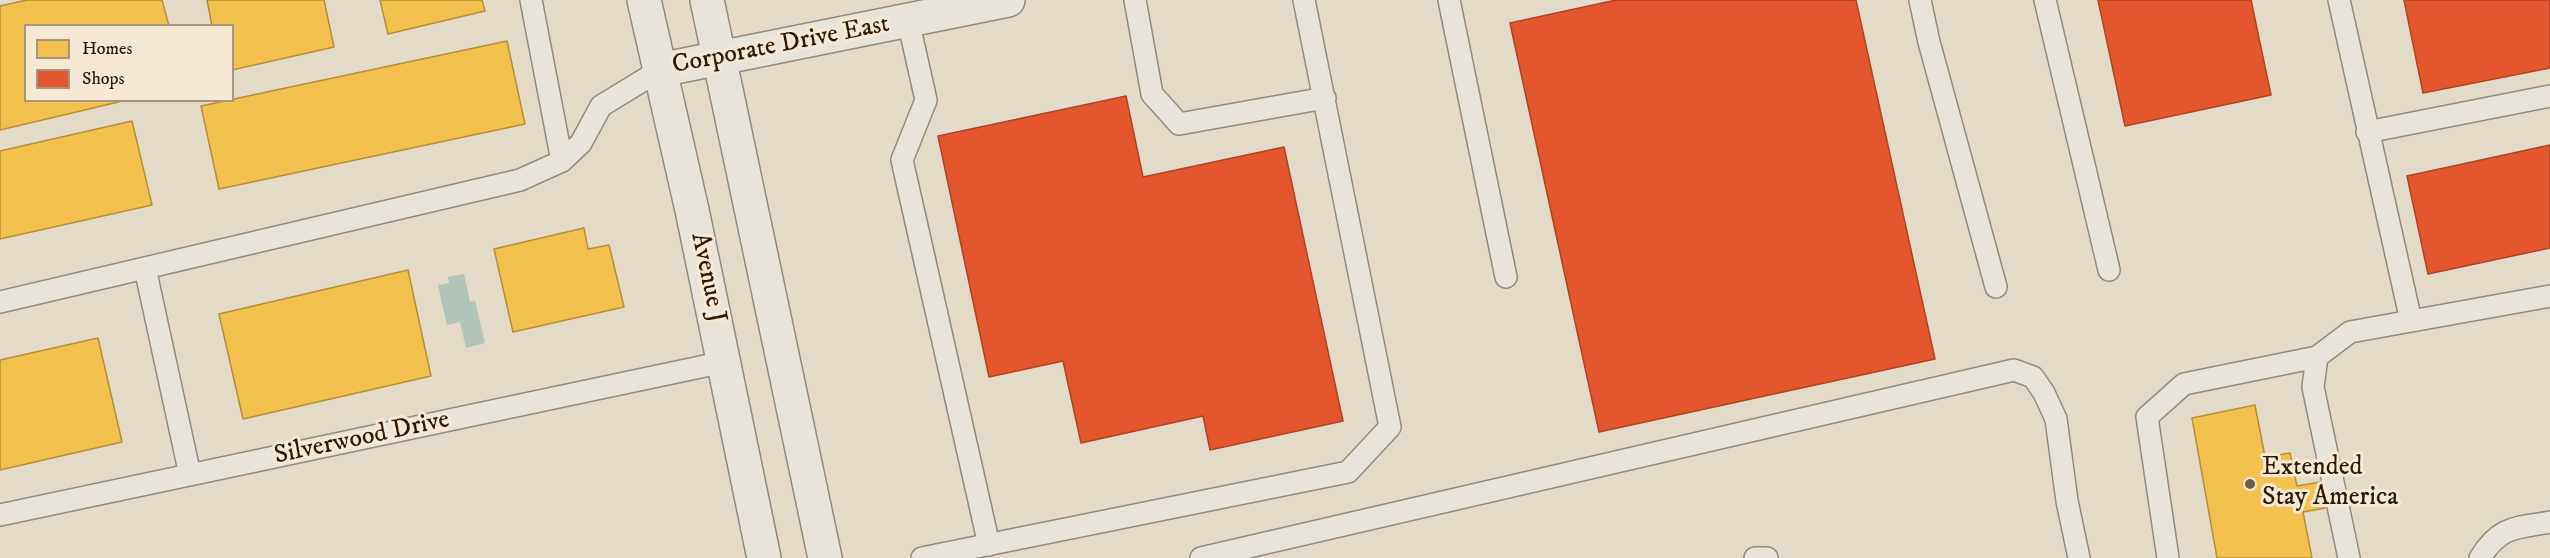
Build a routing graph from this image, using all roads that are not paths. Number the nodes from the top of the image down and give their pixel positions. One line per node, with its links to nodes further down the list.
1 (531, 0): 17 (lane)
2 (644, 0): 13 (street, Avenue J)
3 (707, 0): 12 (street)
4 (1008, 0): 11 (street, Corporate Drive East)
5 (1135, 0): 15 (lane)
6 (1304, 0): 15 (lane)
7 (1449, 0): 20 (lane)
8 (1920, 0): 21 (lane)
9 (2045, 0): 19 (lane)
10 (2339, 0): 16 (lane)
11 (908, 20): 12 (street, Corporate Drive East); 30 (lane)
12 (720, 58): 13 (street, Corporate Drive East); 32 (street)
13 (660, 70): 17 (lane); 26 (street, Avenue J)
14 (2550, 96): 16 (lane)
15 (1325, 98): 30 (lane)
16 (2367, 132): 24 (lane)
17 (562, 161): 18 (lane)
18 (145, 268): 23 (lane); 27 (lane)
19 (2109, 270)
20 (1506, 277)
21 (1996, 287)
22 (2550, 296): 24 (lane)
23 (0, 302)
24 (2410, 321): 25 (lane)
25 (2317, 357): 38 (lane); 39 (lane)
26 (724, 362): 27 (lane, Silverwood Drive); 31 (street, Avenue J)
27 (190, 475): 28 (lane, Silverwood Drive)
28 (0, 515)
29 (2550, 522): 40 (lane)
30 (989, 545): 33 (lane)
31 (764, 558)
32 (825, 558)
33 (922, 558)
34 (1201, 558): 37 (lane)
35 (1755, 558): 36 (lane)
36 (1767, 558)
37 (2079, 558)
38 (2168, 558)
39 (2349, 558)
40 (2480, 558)

